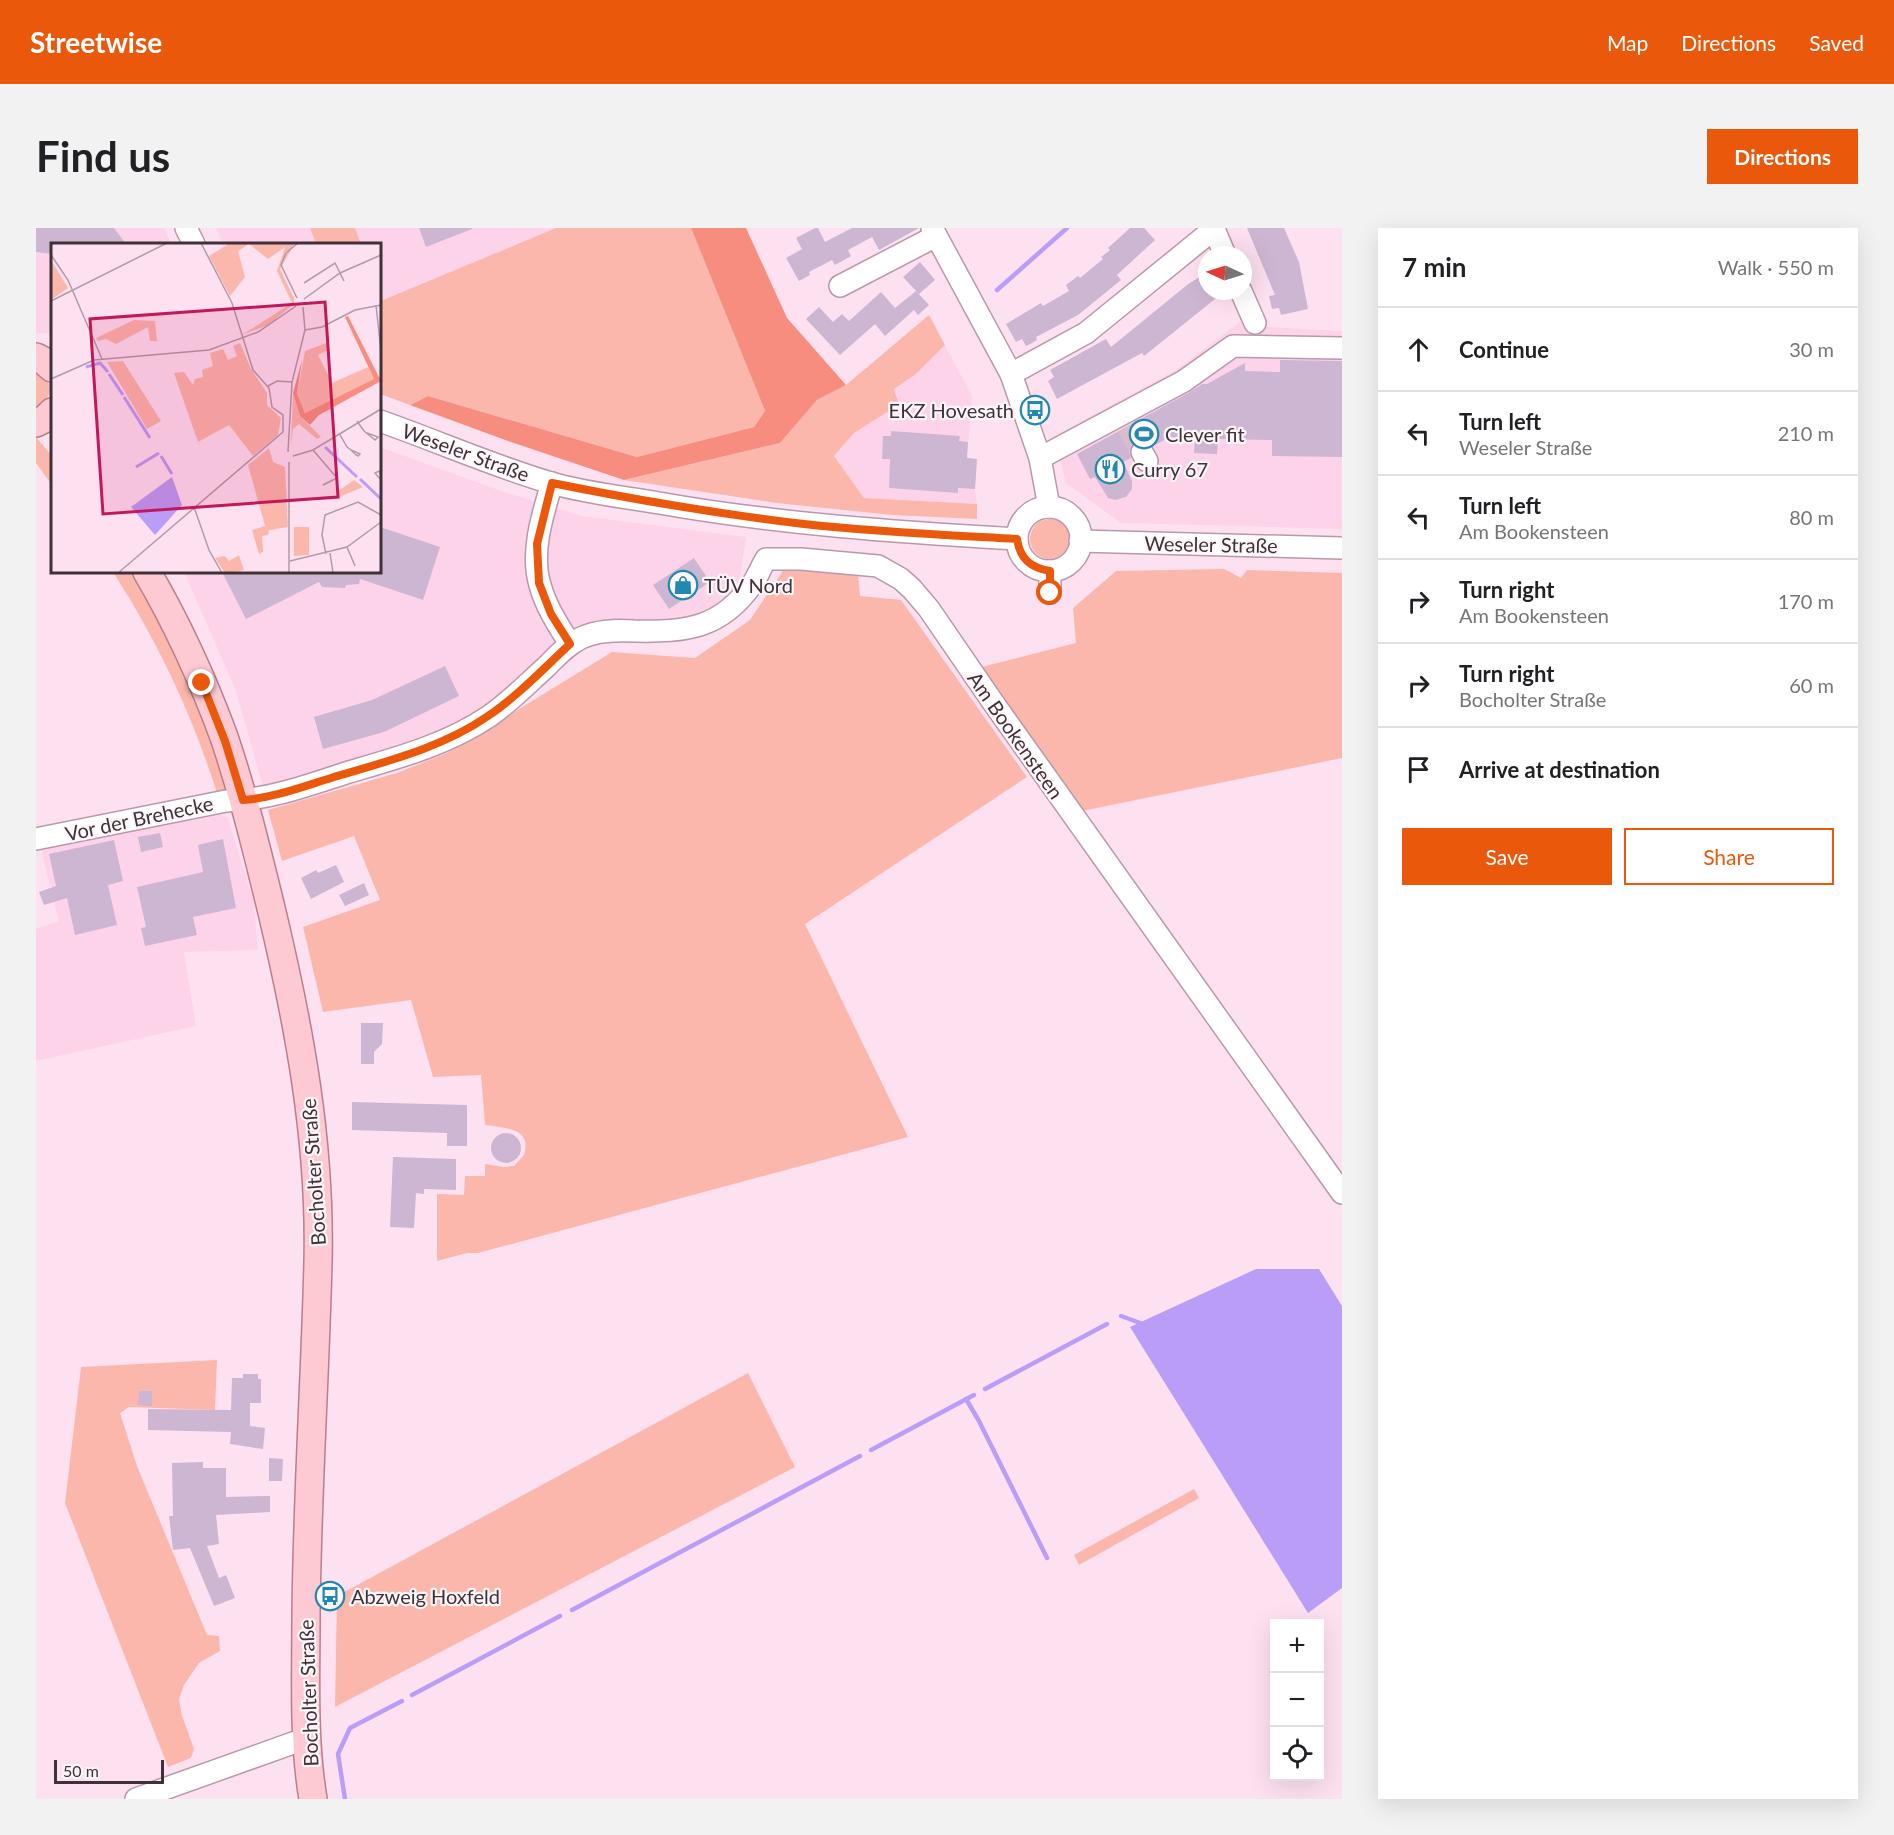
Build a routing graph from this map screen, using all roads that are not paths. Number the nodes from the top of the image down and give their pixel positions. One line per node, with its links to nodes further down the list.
1 (186, 228): 3 (street)
2 (934, 232): 5 (street); 11 (street)
3 (194, 243)
4 (1221, 246): 11 (street)
5 (840, 286)
6 (1244, 300): 7 (street)
7 (1255, 323)
8 (1342, 348): 13 (street)
9 (36, 357): 10 (main road)
10 (51, 367)
11 (1011, 374): 13 (street)
12 (381, 421): 14 (street, Weseler Straße)
13 (1040, 458): 15 (street)
14 (552, 483): 16 (street, Weseler Straße); 22 (street)
15 (1049, 507): 16 (street); 17 (street)
16 (1017, 539): 19 (street)
17 (1080, 541): 18 (street, Weseler Straße); 19 (street)
18 (1342, 548)
19 (1050, 571): 21 (street)
20 (148, 573): 23 (main road, Bocholter Straße)
21 (1050, 593)
22 (570, 644): 23 (street, Am Bookensteen); 25 (street, Am Bookensteen)
23 (243, 800): 24 (street, Vor der Brehecke); 26 (main road, Bocholter Straße)
24 (36, 839)
25 (1341, 1191)
26 (307, 1738): 27 (street); 28 (main road, Bocholter Straße)
27 (136, 1799)
28 (313, 1799)

